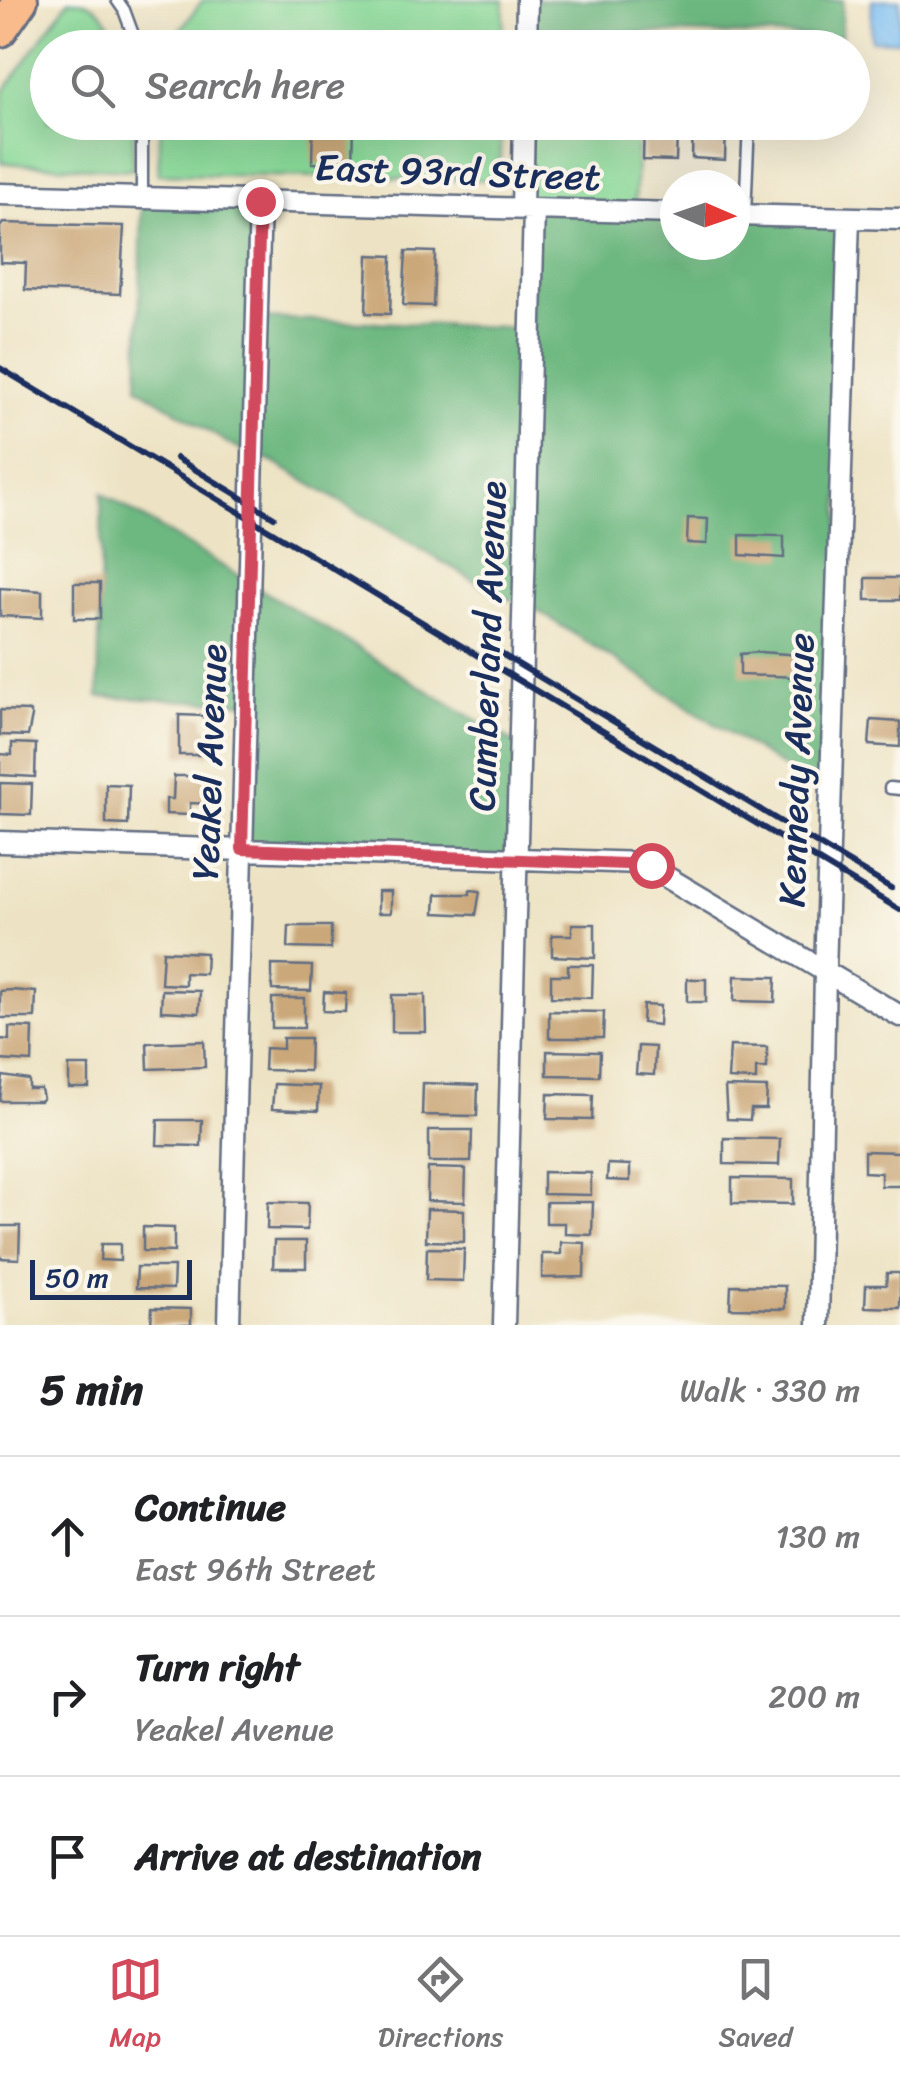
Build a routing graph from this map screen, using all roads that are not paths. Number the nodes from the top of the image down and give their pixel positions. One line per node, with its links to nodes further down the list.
1 (117, 0): 3 (lane)
2 (526, 0): 4 (street)
3 (131, 30)
4 (526, 30)
5 (142, 140): 10 (lane)
6 (525, 140): 12 (street, Cumberland Avenue)
7 (747, 140): 8 (lane)
8 (744, 170)
9 (0, 194): 10 (street, East 93rd Street)
10 (142, 197): 11 (street, East 93rd Street)
11 (260, 201): 12 (street, East 93rd Street); 18 (street, Yeakel Avenue)
12 (528, 209): 13 (street, East 93rd Street); 19 (street, Cumberland Avenue)
13 (660, 213)
14 (750, 215): 15 (street)
15 (849, 218): 16 (street); 20 (street, Kennedy Avenue)
16 (900, 219)
17 (0, 842): 18 (street)
18 (242, 849): 19 (street); 22 (street, Yeakel Avenue)
19 (516, 860): 20 (street); 23 (street, Cumberland Avenue)
20 (825, 972): 21 (street); 24 (street, Kennedy Avenue)
21 (900, 1016)
22 (229, 1325)
23 (504, 1325)
24 (818, 1325)

